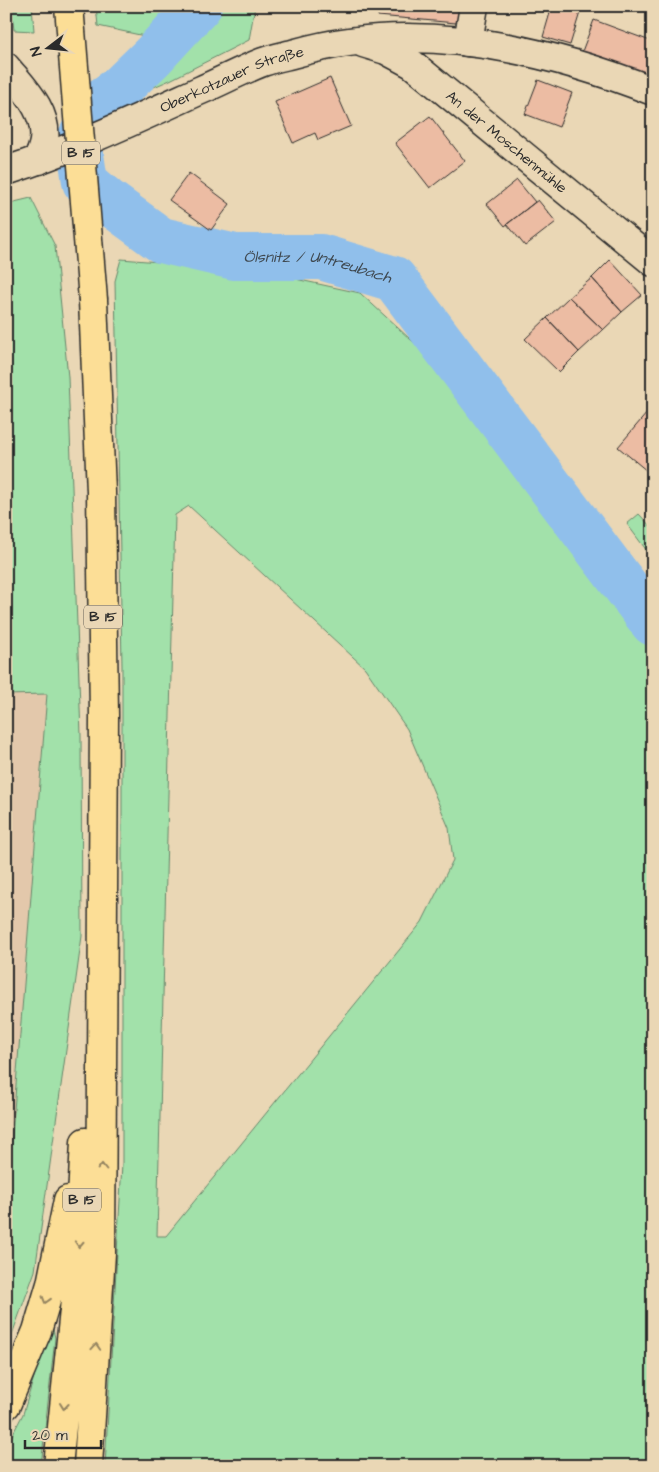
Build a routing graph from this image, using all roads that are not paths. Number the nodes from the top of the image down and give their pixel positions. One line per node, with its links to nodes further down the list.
1 (69, 6): 10 (highway, B 15, bridge)
2 (474, 6): 4 (street)
3 (352, 40): 4 (street, Oberkotzauer Straße); 7 (street, Oberkotzauer Straße); 9 (street, An der Moschenmühle)
4 (468, 42): 6 (street, Oberkotzauer Straße)
5 (6, 67): 7 (street)
6 (653, 91)
7 (49, 157): 8 (street, Oberkotzauer Straße)
8 (6, 171)
9 (653, 262)
10 (103, 934): 11 (highway, B 15); 14 (highway, B 15, one-way to 10)
11 (86, 1116): 12 (highway, one-way to 12); 13 (highway, B 15, one-way to 13)
12 (6, 1405)
13 (58, 1466)
14 (88, 1466)

